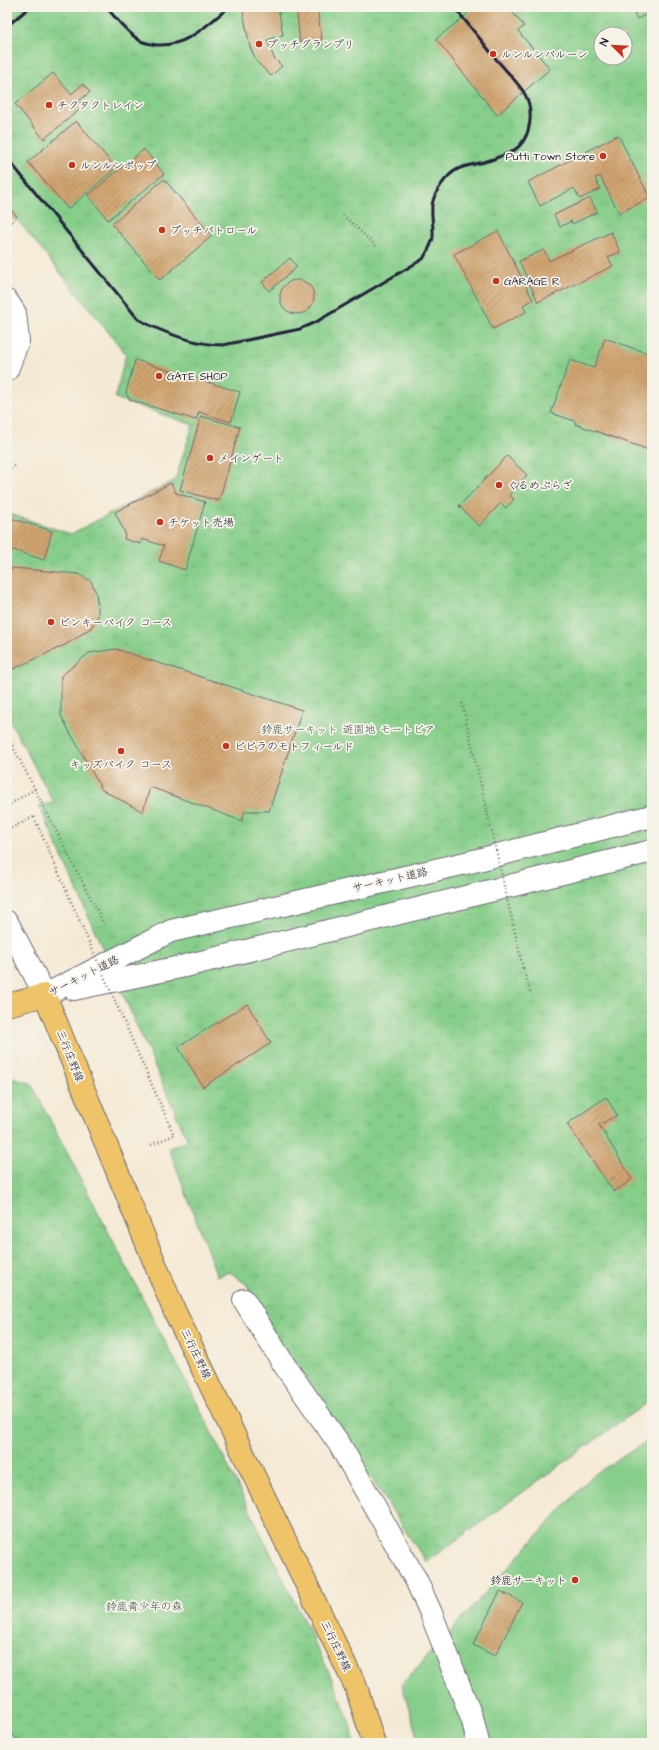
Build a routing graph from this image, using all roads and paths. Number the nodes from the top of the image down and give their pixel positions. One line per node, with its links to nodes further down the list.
1 (343, 215): 2 (path)
2 (376, 246)
3 (7, 301): 4 (street)
4 (7, 370)
5 (16, 465): 6 (path)
6 (7, 471)
7 (462, 704): 17 (path, bridge)
8 (7, 735): 9 (path)
9 (35, 789): 10 (path); 15 (path)
10 (7, 806)
11 (652, 816): 16 (street, サーキット道路)
12 (11, 828): 19 (path, bridge)
13 (652, 851): 16 (street, サーキット道路)
14 (7, 922): 16 (street)
15 (104, 924)
16 (45, 995): 18 (main road); 23 (main road, 三行庄野線)
17 (531, 995)
18 (7, 1005)
19 (150, 1145)
20 (244, 1300): 24 (street)
21 (7, 1730): 22 (path)
22 (23, 1743)
23 (374, 1743)
24 (478, 1743)

